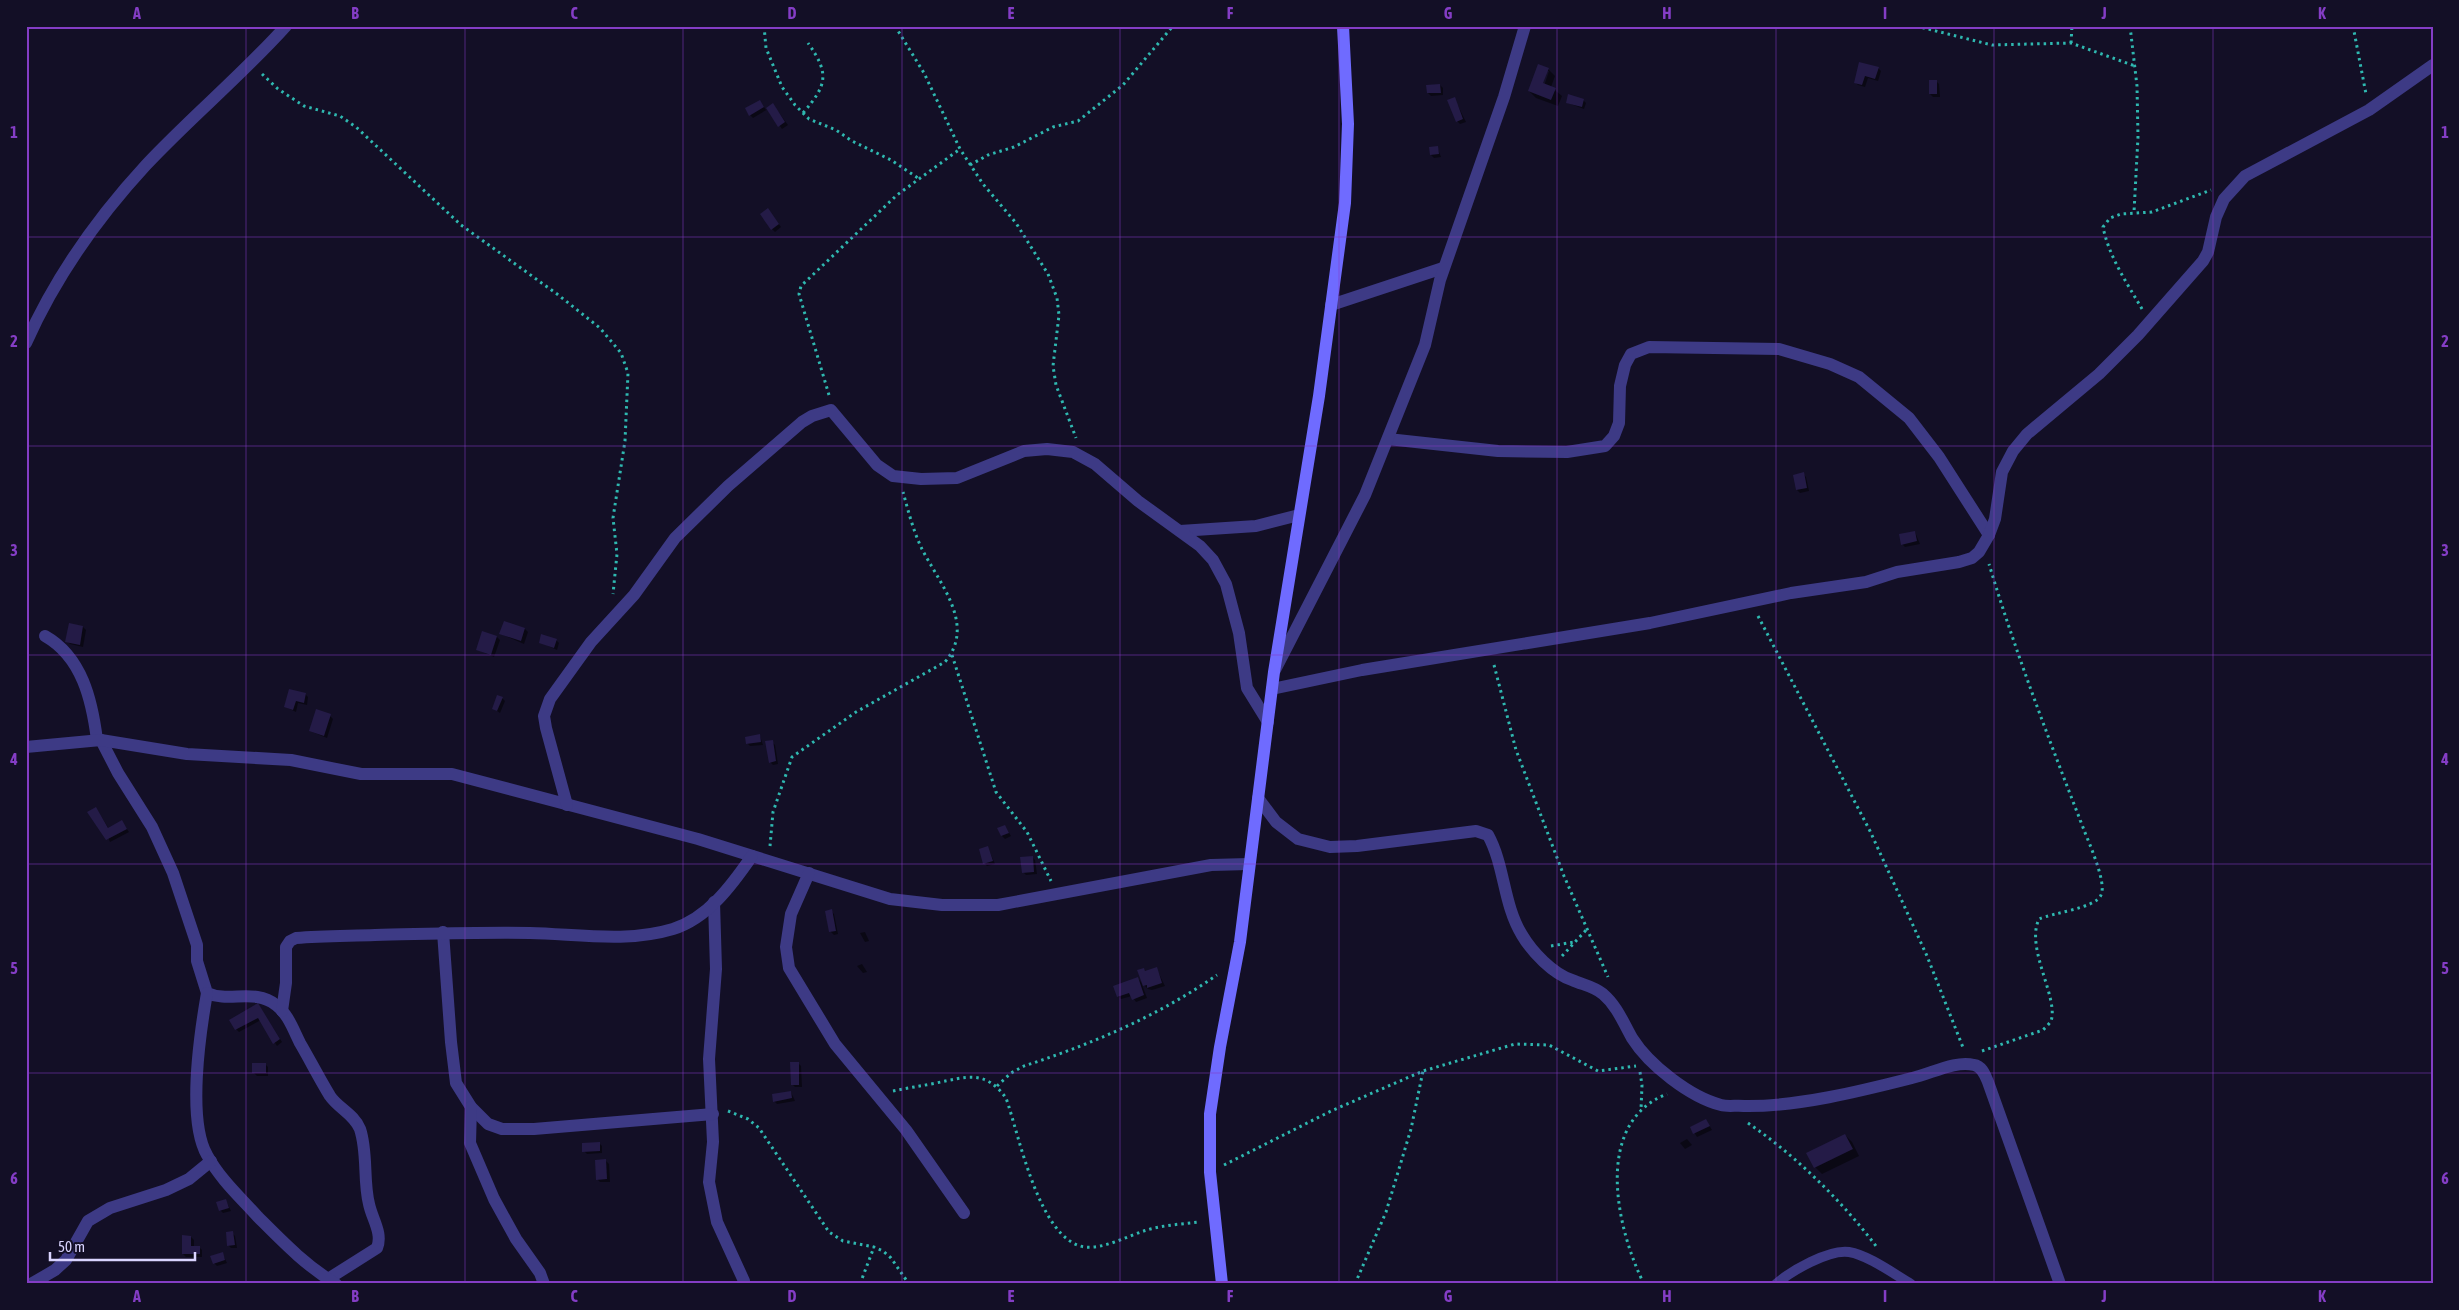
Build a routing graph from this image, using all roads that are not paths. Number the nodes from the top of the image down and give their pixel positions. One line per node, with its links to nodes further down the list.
1 (286, 26): 7 (street)
2 (1342, 26): 6 (main road)
3 (1525, 26): 5 (street)
4 (2433, 65): 11 (street)
5 (1443, 268): 6 (street); 8 (street)
6 (1331, 305): 9 (main road)
7 (26, 343)
8 (1388, 439): 11 (street); 13 (street)
9 (1299, 515): 10 (street); 13 (main road)
10 (1180, 531): 15 (street); 21 (street)
11 (1986, 540): 14 (street)
12 (45, 636): 17 (street)
13 (1274, 672): 14 (main road)
14 (1272, 689): 15 (main road)
15 (1268, 722): 20 (main road)
16 (26, 740): 19 (street)
17 (99, 740): 19 (street); 21 (street); 27 (street)
18 (26, 747): 19 (street)
19 (51, 747)
20 (1258, 798): 23 (main road); 40 (street)
21 (567, 805): 22 (street)
22 (752, 856): 24 (street); 25 (street)
23 (1249, 864): 24 (street); 37 (main road)
24 (809, 873): 32 (street)
25 (714, 902): 26 (street); 30 (street)
26 (443, 932): 28 (street); 29 (street)
27 (207, 994): 28 (street); 31 (street)
28 (282, 1011): 34 (street)
29 (471, 1106): 30 (street); 36 (street)
30 (712, 1109): 33 (street)
31 (211, 1161): 34 (street); 35 (street)
32 (964, 1213)
33 (744, 1281)
34 (332, 1282)
35 (31, 1284)
36 (544, 1284)
37 (1222, 1284)
38 (1776, 1284): 39 (lane)
39 (1911, 1284)
40 (2060, 1284)

